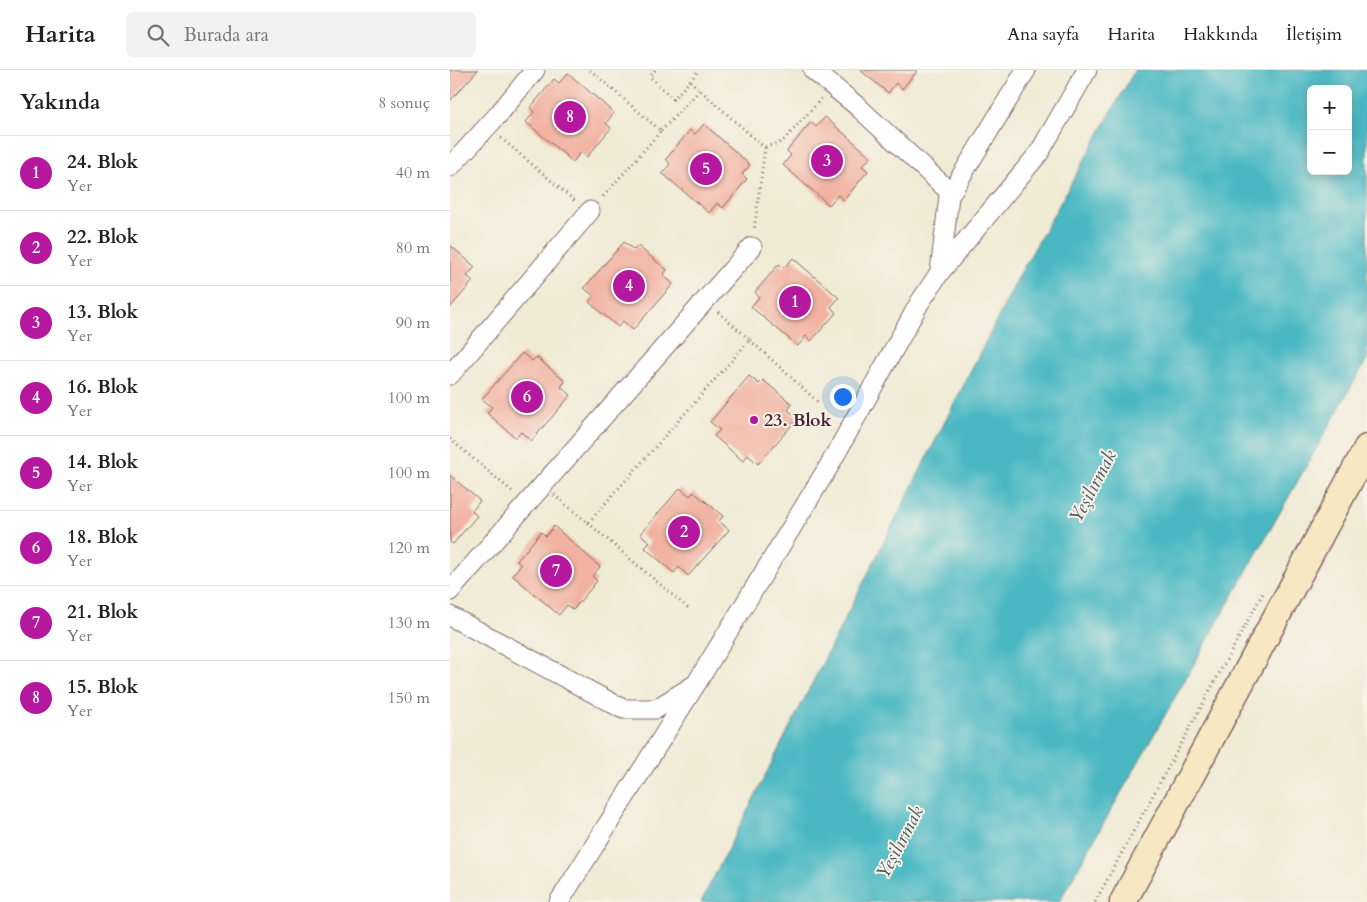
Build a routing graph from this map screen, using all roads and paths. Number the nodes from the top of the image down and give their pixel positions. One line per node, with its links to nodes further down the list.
1 (535, 70): 11 (street)
2 (590, 70): 12 (path)
3 (655, 70): 8 (path)
4 (699, 70): 8 (path)
5 (813, 70): 9 (street)
6 (1026, 70): 15 (street)
7 (1087, 70): 18 (street)
8 (690, 81): 10 (path)
9 (832, 86): 13 (path); 15 (street)
10 (700, 90): 12 (path); 13 (path)
11 (487, 127): 14 (street); 16 (path)
12 (661, 132): 16 (path)
13 (765, 148): 17 (path)
14 (450, 167)
15 (951, 193): 18 (street)
16 (590, 212): 21 (street)
17 (752, 248): 19 (street)
18 (940, 272): 31 (street)
19 (706, 300): 20 (path); 25 (street)
20 (750, 340): 22 (path); 27 (path)
21 (450, 375)
22 (818, 402)
23 (450, 438): 26 (path)
24 (1367, 448): 33 (street)
25 (542, 485): 26 (street); 27 (path)
26 (526, 504): 28 (street)
27 (588, 523): 29 (path)
28 (450, 591)
29 (690, 609)
30 (450, 616): 31 (street)
31 (696, 684): 32 (street)
32 (559, 902)
33 (1123, 902)

